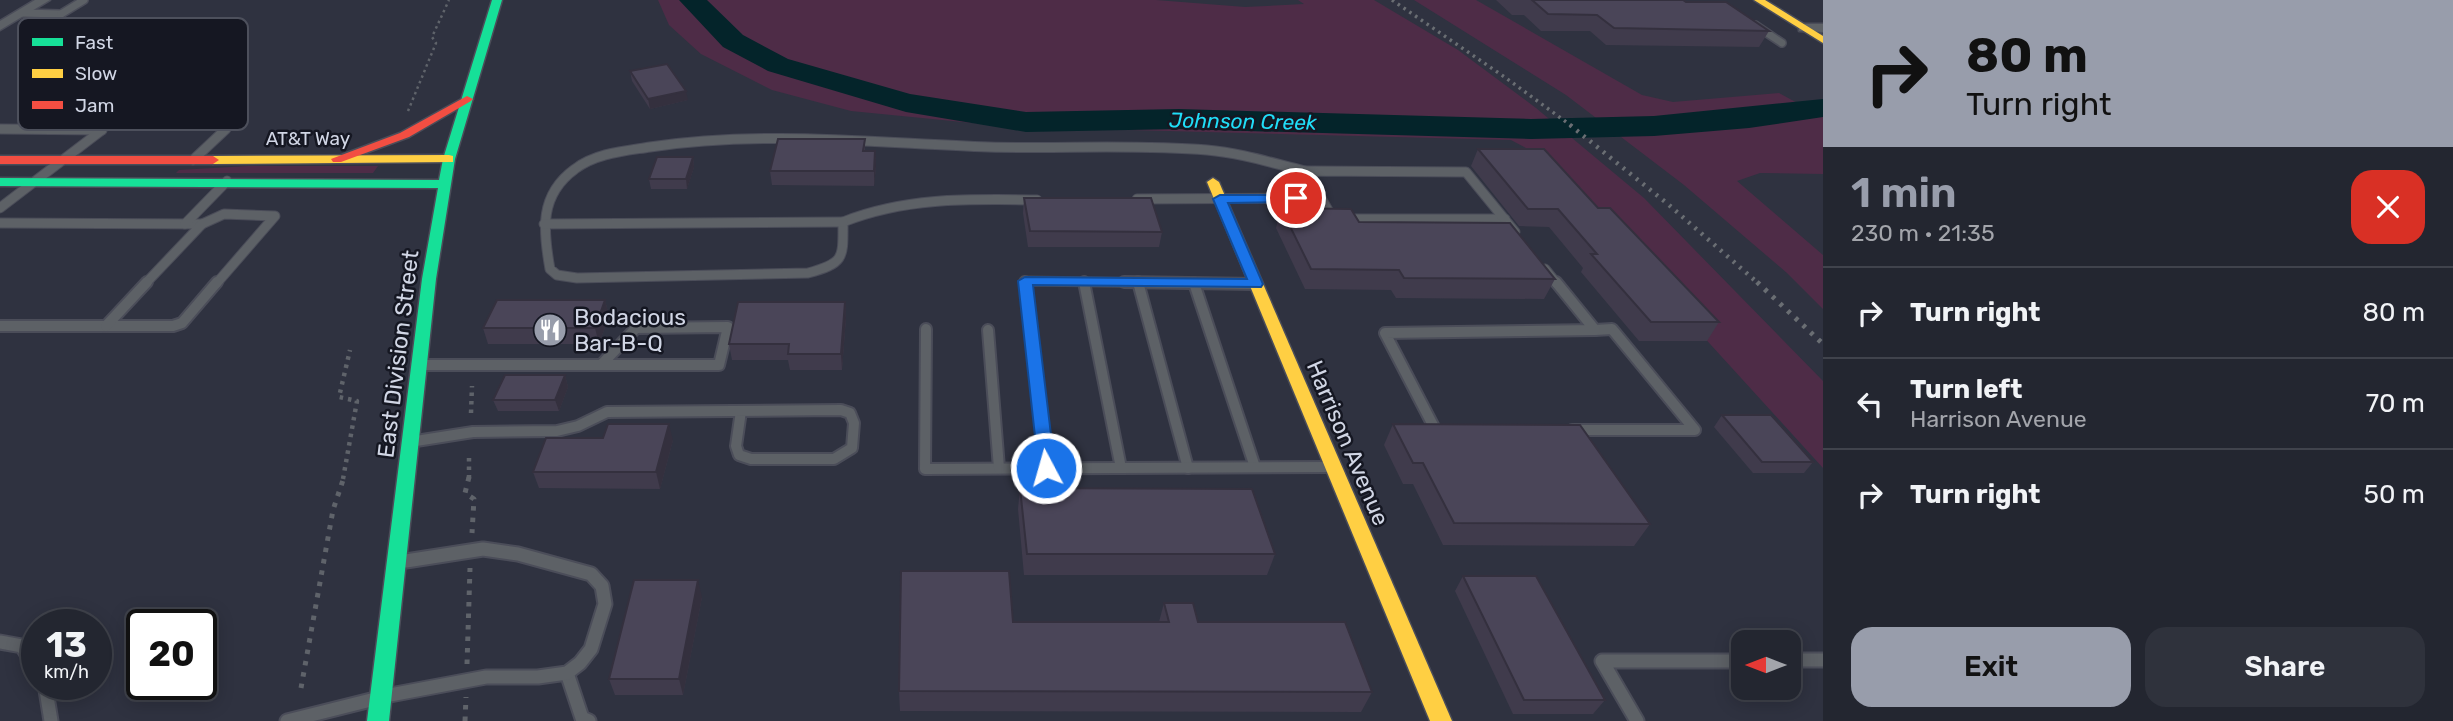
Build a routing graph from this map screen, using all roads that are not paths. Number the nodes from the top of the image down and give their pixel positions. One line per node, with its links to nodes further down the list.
1 (44, 0): 6 (street)
2 (84, 0): 7 (lane)
3 (497, 0): 15 (main road, East Division Street)
4 (1759, 0): 11 (main road)
5 (1777, 0): 12 (main road)
6 (22, 13): 7 (lane); 10 (street)
7 (61, 14): 8 (lane)
8 (55, 18)
9 (1750, 22): 14 (lane)
10 (0, 26)
11 (1804, 28): 12 (street); 13 (main road)
12 (1823, 28)
13 (1823, 40)
14 (1782, 43)
15 (467, 99): 20 (main road); 21 (main road, East Division Street)
16 (0, 129): 17 (lane)
17 (18, 129)
18 (102, 130): 23 (lane)
19 (226, 130): 24 (lane)
20 (337, 159): 21 (main road, AT&T Way); 24 (main road, AT&T Way)
21 (449, 159): 30 (main road, East Division Street)
22 (0, 160): 23 (main road, AT&T Way)
23 (65, 160): 24 (main road, AT&T Way); 28 (lane)
24 (193, 160)
25 (1305, 172): 31 (lane); 36 (lane); 41 (lane)
26 (227, 181): 28 (main road, AT&T Way); 30 (main road, AT&T Way); 39 (lane)
27 (0, 182): 28 (main road, AT&T Way)
28 (36, 182): 35 (lane)
29 (1213, 183): 32 (main road, Harrison Avenue)
30 (445, 184): 54 (main road, East Division Street)
31 (1321, 198): 32 (lane); 36 (lane)
32 (1220, 199): 34 (lane); 47 (main road, Harrison Avenue)
33 (1045, 200): 37 (lane)
34 (1126, 200)
35 (0, 208)
36 (1505, 219): 42 (lane)
37 (843, 222): 41 (lane); 41 (lane)
38 (0, 223): 39 (lane)
39 (185, 224): 40 (lane)
40 (202, 224): 49 (lane); 49 (lane)
41 (544, 224)
42 (1521, 239)
43 (1537, 260): 52 (lane)
44 (1084, 282): 45 (lane); 62 (lane); 63 (lane)
45 (1138, 282): 46 (lane); 64 (lane)
46 (1194, 283): 47 (lane); 59 (lane)
47 (1256, 284): 60 (main road, Harrison Avenue)
48 (0, 326): 49 (lane)
49 (105, 327)
50 (926, 329): 61 (lane)
51 (988, 330): 61 (lane)
52 (1595, 330): 56 (lane); 57 (lane)
53 (601, 364): 53 (lane); 54 (lane)
54 (419, 366): 58 (main road, East Division Street)
55 (741, 411): 55 (lane); 58 (lane)
56 (1559, 430)
57 (1450, 431)
58 (410, 442): 65 (main road, East Division Street)
59 (1255, 467): 60 (lane); 64 (lane)
60 (1333, 467): 78 (main road, Harrison Avenue)
61 (999, 468): 62 (lane)
62 (1046, 468): 63 (lane)
63 (1121, 468): 64 (lane)
64 (1188, 468)
65 (396, 562): 71 (lane); 72 (main road, East Division Street)
66 (0, 642): 67 (lane)
67 (21, 646)
68 (1731, 660): 79 (lane)
69 (1801, 660): 70 (lane)
70 (1823, 660)
71 (567, 673): 72 (lane); 77 (lane)
72 (380, 697): 75 (lane); 76 (main road, East Division Street)
73 (48, 700): 74 (lane)
74 (51, 721)
75 (287, 721)
76 (378, 721)
77 (589, 721)
78 (1441, 721)
79 (1637, 721)

